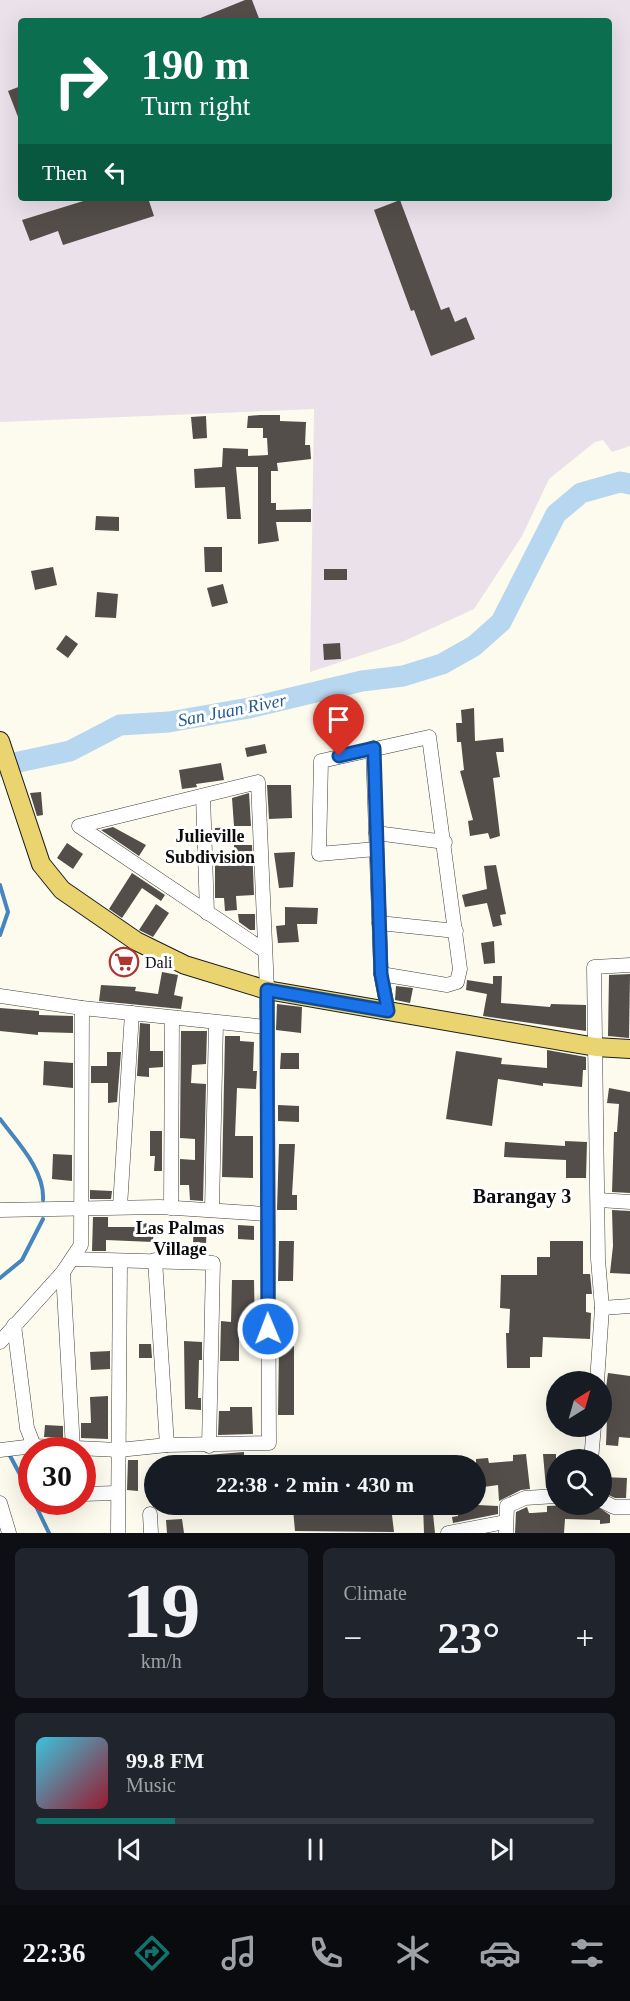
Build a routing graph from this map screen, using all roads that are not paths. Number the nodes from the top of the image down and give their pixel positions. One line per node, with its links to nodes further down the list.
1 (0, 741): 13 (main road)
2 (374, 748): 4 (street); 5 (street); 6 (street)
3 (203, 796): 7 (street); 7 (street); 10 (street)
4 (376, 833): 5 (street); 6 (street)
5 (445, 842): 9 (street)
6 (376, 849): 8 (street)
7 (207, 913): 10 (street)
8 (379, 923): 9 (street); 12 (street)
9 (456, 931): 12 (street)
10 (265, 951): 13 (street)
11 (630, 965): 21 (street)
12 (381, 974): 16 (street)
13 (267, 990): 16 (main road); 20 (street)
14 (0, 996): 15 (street)
15 (82, 1008): 17 (street); 26 (street)
16 (388, 1011): 21 (main road)
17 (132, 1014): 18 (street); 25 (street)
18 (171, 1018): 19 (street); 27 (street)
19 (216, 1023): 20 (street); 28 (street)
20 (267, 1027): 30 (street)
21 (596, 1047): 22 (main road); 23 (street)
22 (630, 1049)
23 (599, 1200): 24 (street); 36 (street)
24 (630, 1202)
25 (120, 1207): 26 (street); 27 (street)
26 (84, 1208): 29 (street); 31 (street)
27 (171, 1208): 28 (street)
28 (212, 1209): 30 (street)
29 (0, 1210)
30 (267, 1214): 43 (street)
31 (72, 1259): 33 (street); 34 (street)
32 (155, 1260): 33 (street); 42 (street); 43 (street)
33 (120, 1261): 45 (street)
34 (63, 1272): 37 (street); 41 (street)
35 (630, 1306): 36 (street)
36 (602, 1308): 39 (street)
37 (14, 1325): 38 (street); 40 (street)
38 (0, 1342)
39 (598, 1371)
40 (30, 1437)
41 (72, 1437)
42 (167, 1445): 43 (street); 45 (street)
43 (209, 1446)
44 (96, 1450): 45 (street)
45 (119, 1450): 46 (street)
46 (117, 1493): 47 (street); 55 (street)
47 (96, 1494)
48 (546, 1497): 53 (street)
49 (0, 1503): 54 (street)
50 (612, 1506): 51 (street)
51 (630, 1507)
52 (150, 1515): 56 (street)
53 (505, 1527): 57 (street)
54 (9, 1533)
55 (118, 1533)
56 (150, 1533)
57 (448, 1533)

